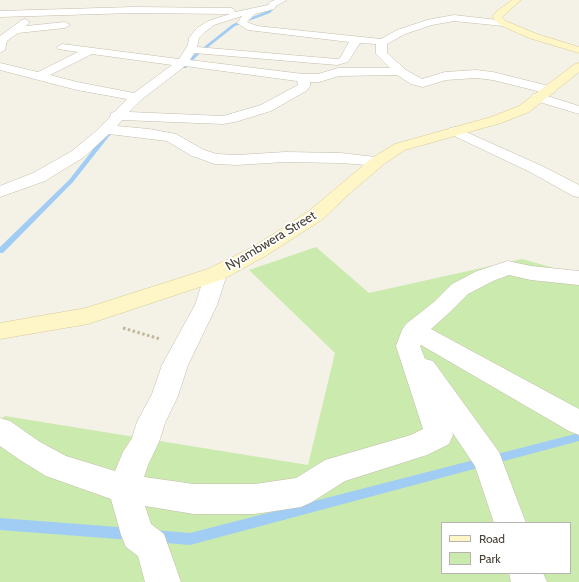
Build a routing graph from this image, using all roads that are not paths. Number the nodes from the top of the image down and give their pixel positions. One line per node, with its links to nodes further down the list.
1 (283, 0): 6 (street)
2 (517, 0): 10 (street)
3 (58, 4): 4 (street)
4 (78, 11): 5 (street); 7 (street); 11 (street)
5 (189, 11): 6 (street); 9 (street)
6 (249, 12): 9 (street); 16 (street)
7 (28, 13): 8 (street); 11 (street)
8 (0, 14)
9 (219, 20): 12 (street)
10 (503, 23): 15 (street); 21 (street)
11 (8, 33): 18 (street)
12 (196, 37): 13 (street); 20 (street)
13 (211, 38)
14 (357, 39): 15 (street); 16 (street); 22 (street)
15 (383, 42): 26 (street)
16 (322, 44): 22 (street)
17 (62, 46): 19 (street)
18 (0, 50)
19 (92, 50): 23 (street); 27 (street)
20 (191, 50): 22 (street); 23 (street)
21 (579, 50)
22 (310, 60)
23 (182, 62): 28 (street); 30 (street)
24 (0, 66): 27 (street)
25 (579, 66): 29 (street, Nyambwera Street)
26 (399, 71): 28 (street); 29 (street)
27 (39, 76): 30 (street)
28 (303, 78): 32 (street)
29 (544, 93): 31 (street); 34 (street, Nyambwera Street)
30 (136, 97): 32 (street)
31 (579, 110)
32 (116, 116): 33 (street)
33 (105, 129): 35 (street); 36 (street)
34 (455, 131): 35 (street, Nyambwera Street); 37 (street)
35 (378, 161): 38 (street, Nyambwera Street)
36 (0, 192)
37 (579, 192)
38 (216, 274): 40 (street, Nyambwera Street); 44 (street)
39 (579, 278): 41 (street)
40 (0, 331)
41 (411, 338): 42 (street); 44 (street); 45 (street)
42 (579, 423)
43 (0, 430): 44 (street)
44 (124, 488): 46 (street)
45 (510, 522)
46 (163, 582)

